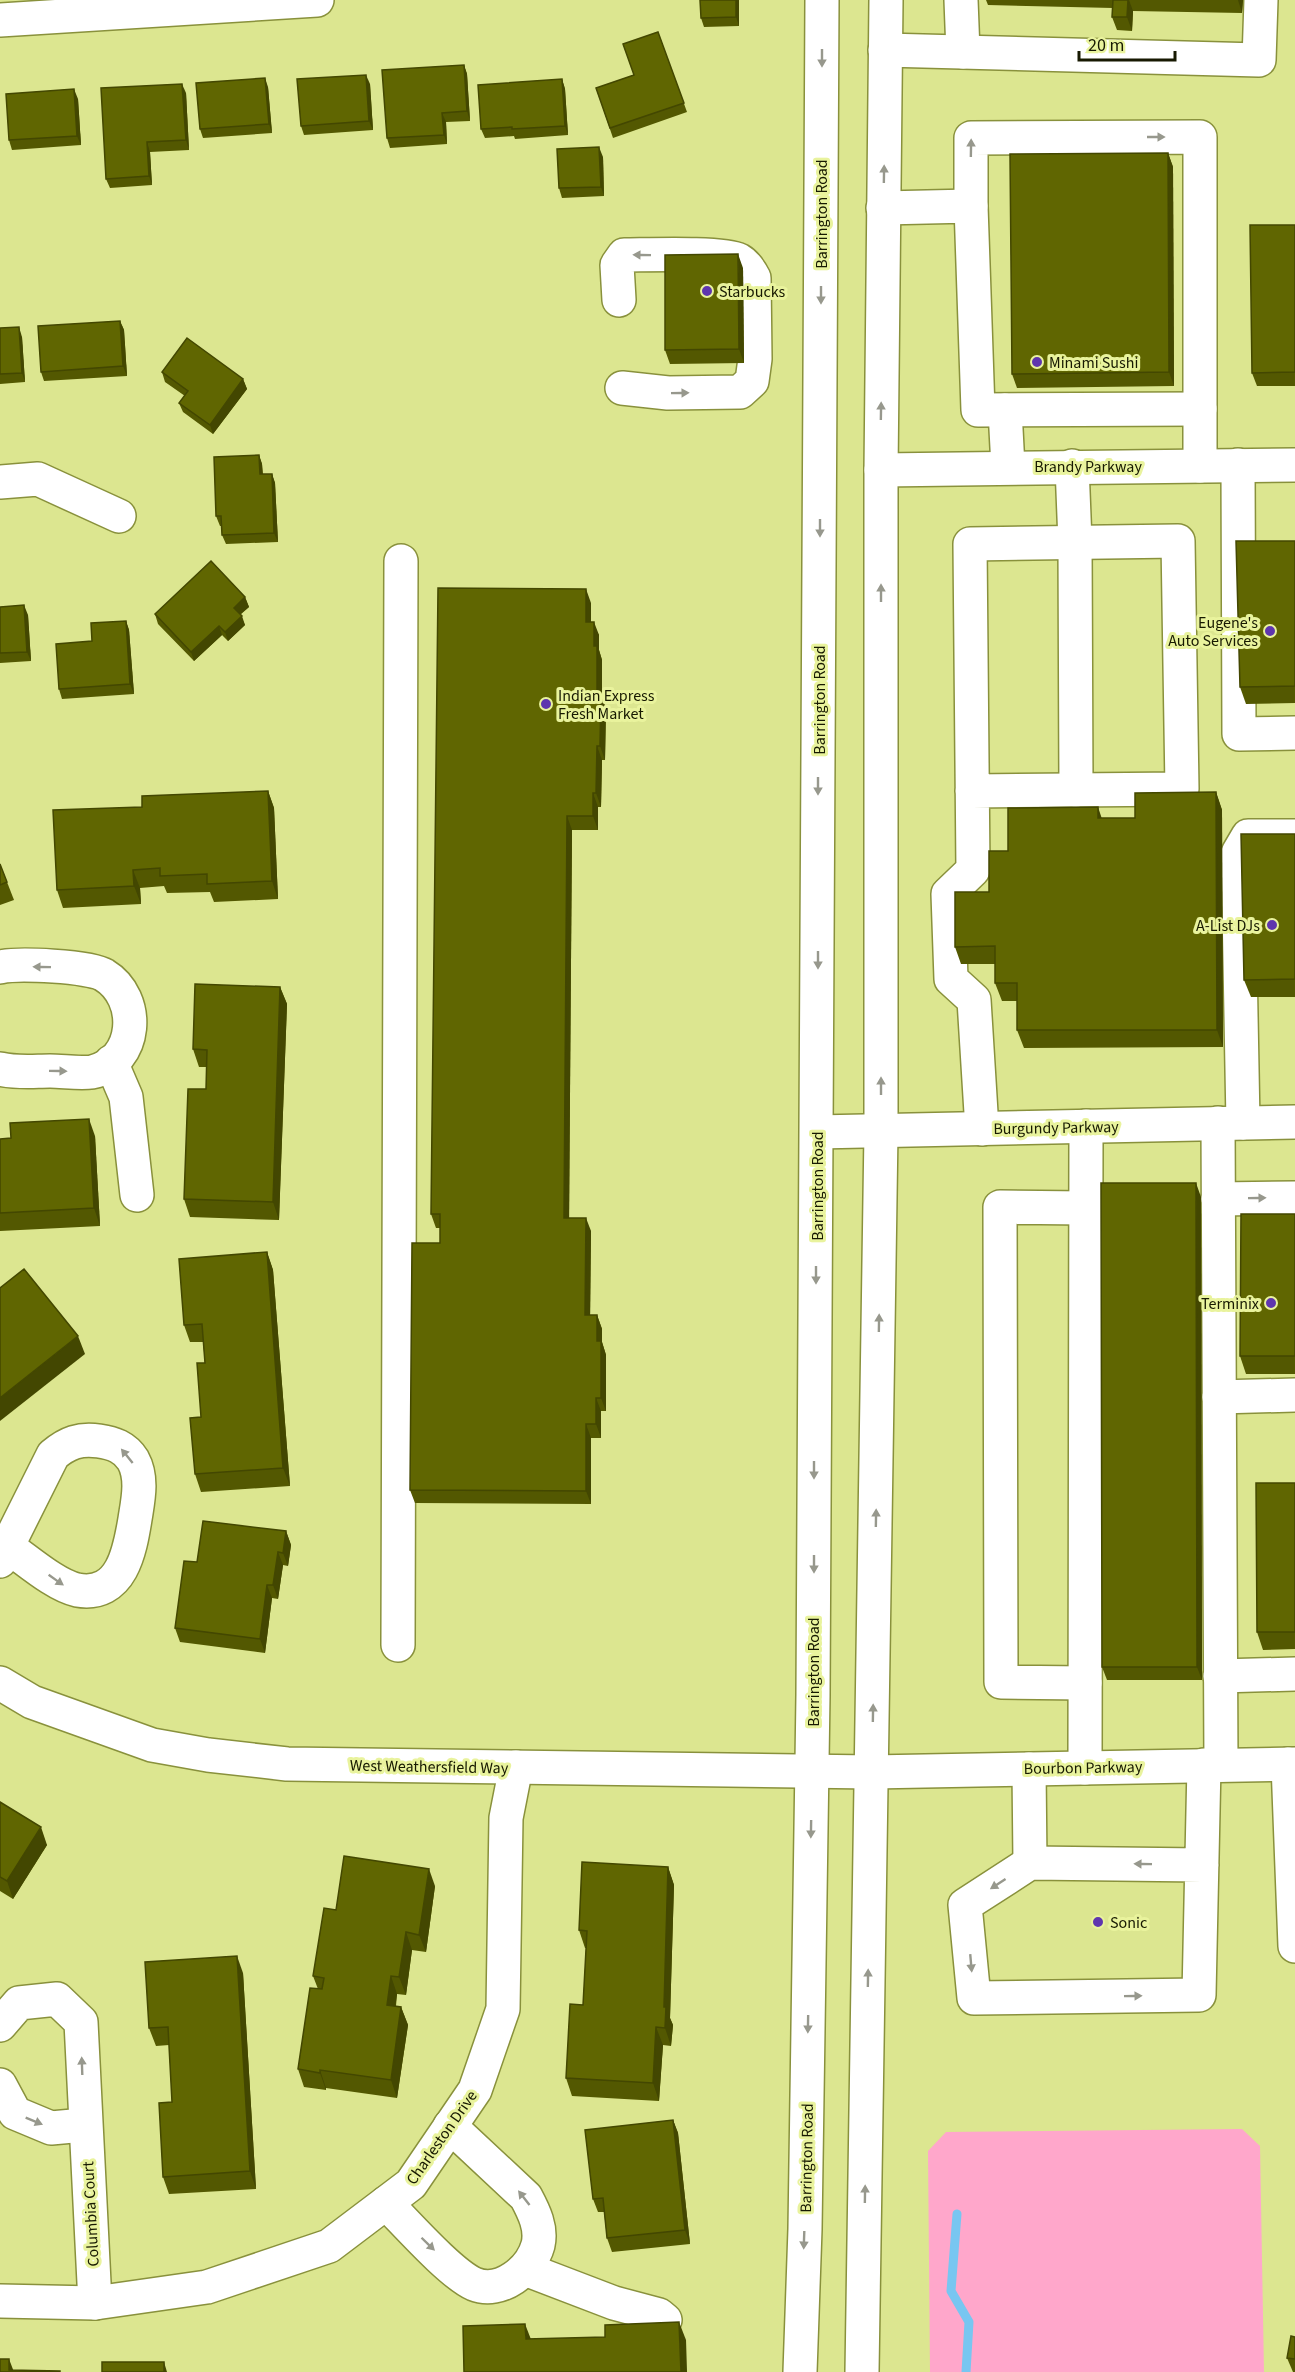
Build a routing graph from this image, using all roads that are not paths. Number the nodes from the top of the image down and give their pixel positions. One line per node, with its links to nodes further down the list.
1 (317, 0): 6 (street)
2 (822, 0): 36 (street, Barrington Road, one-way to 36)
3 (886, 0): 7 (street)
4 (961, 0): 8 (street)
5 (1261, 0): 8 (street)
6 (0, 20)
7 (885, 50): 8 (street); 10 (street, one-way to 7)
8 (963, 52)
9 (971, 206): 10 (street); 13 (street, one-way to 13); 14 (street)
10 (884, 208): 20 (street, one-way to 10)
11 (620, 300): 12 (street, one-way to 11)
12 (622, 388)
13 (1200, 409): 14 (street); 18 (street)
14 (1005, 410): 19 (street)
15 (1238, 465): 16 (street, Brandy Parkway); 18 (street, Brandy Parkway); 25 (street)
16 (1295, 465)
17 (1072, 466): 18 (street, Brandy Parkway); 19 (street, Brandy Parkway); 23 (street)
18 (1200, 466)
19 (1008, 467): 20 (street, Brandy Parkway)
20 (881, 470): 37 (street, one-way to 20)
21 (0, 482): 22 (street)
22 (119, 516)
23 (1075, 543): 26 (street); 26 (street); 27 (street)
24 (401, 561): 45 (street)
25 (1295, 733)
26 (1076, 790): 27 (street)
27 (972, 791): 35 (street)
28 (1295, 836): 33 (street)
29 (0, 967): 30 (street, one-way to 29)
30 (111, 1062): 31 (street, one-way to 30); 38 (street)
31 (0, 1069)
32 (1295, 1122): 33 (street, Burgundy Parkway)
33 (1231, 1123): 34 (street, Burgundy Parkway); 39 (street)
34 (1086, 1126): 35 (street, Burgundy Parkway); 41 (street)
35 (982, 1129): 37 (street, Burgundy Parkway)
36 (817, 1132): 37 (street, Burgundy Parkway); 55 (street, Barrington Road, one-way to 55)
37 (881, 1132): 56 (street, one-way to 37)
38 (137, 1195)
39 (1218, 1198): 40 (street, one-way to 40); 43 (street)
40 (1295, 1198)
41 (1086, 1208): 49 (street); 49 (street)
42 (1295, 1395): 43 (street)
43 (1219, 1397): 47 (street)
44 (4, 1554): 44 (street, one-way to 44)
45 (398, 1646)
46 (1295, 1674): 47 (street)
47 (1220, 1676): 51 (street)
48 (0, 1683): 52 (street, West Weathersfield Way)
49 (1085, 1683): 53 (street)
50 (1292, 1764): 51 (street, Bourbon Parkway); 57 (street)
51 (1212, 1765): 53 (street, Bourbon Parkway); 59 (street)
52 (516, 1767): 55 (street, West Weathersfield Way); 64 (street, Charleston Drive)
53 (1085, 1768): 54 (street, Bourbon Parkway)
54 (1029, 1769): 56 (street, Bourbon Parkway); 58 (street)
55 (812, 1770): 56 (street, West Weathersfield Way); 70 (street, Barrington Road, one-way to 70)
56 (872, 1772): 71 (street, one-way to 56)
57 (1293, 1838): 60 (street)
58 (1030, 1863): 59 (street, one-way to 58); 59 (street, one-way to 59)
59 (1202, 1865)
60 (1295, 1946)
61 (0, 2025): 63 (street, Columbia Court, one-way to 61)
62 (0, 2085): 63 (street, one-way to 63)
63 (84, 2125): 68 (street, Columbia Court)
64 (450, 2126): 65 (street, Charleston Drive); 66 (street, one-way to 64)
65 (386, 2203): 66 (street, one-way to 66); 68 (street, Charleston Drive)
66 (525, 2269): 69 (street)
67 (0, 2301): 68 (street, Charleston Drive)
68 (95, 2303)
69 (664, 2320)
70 (800, 2372)
71 (862, 2372)

